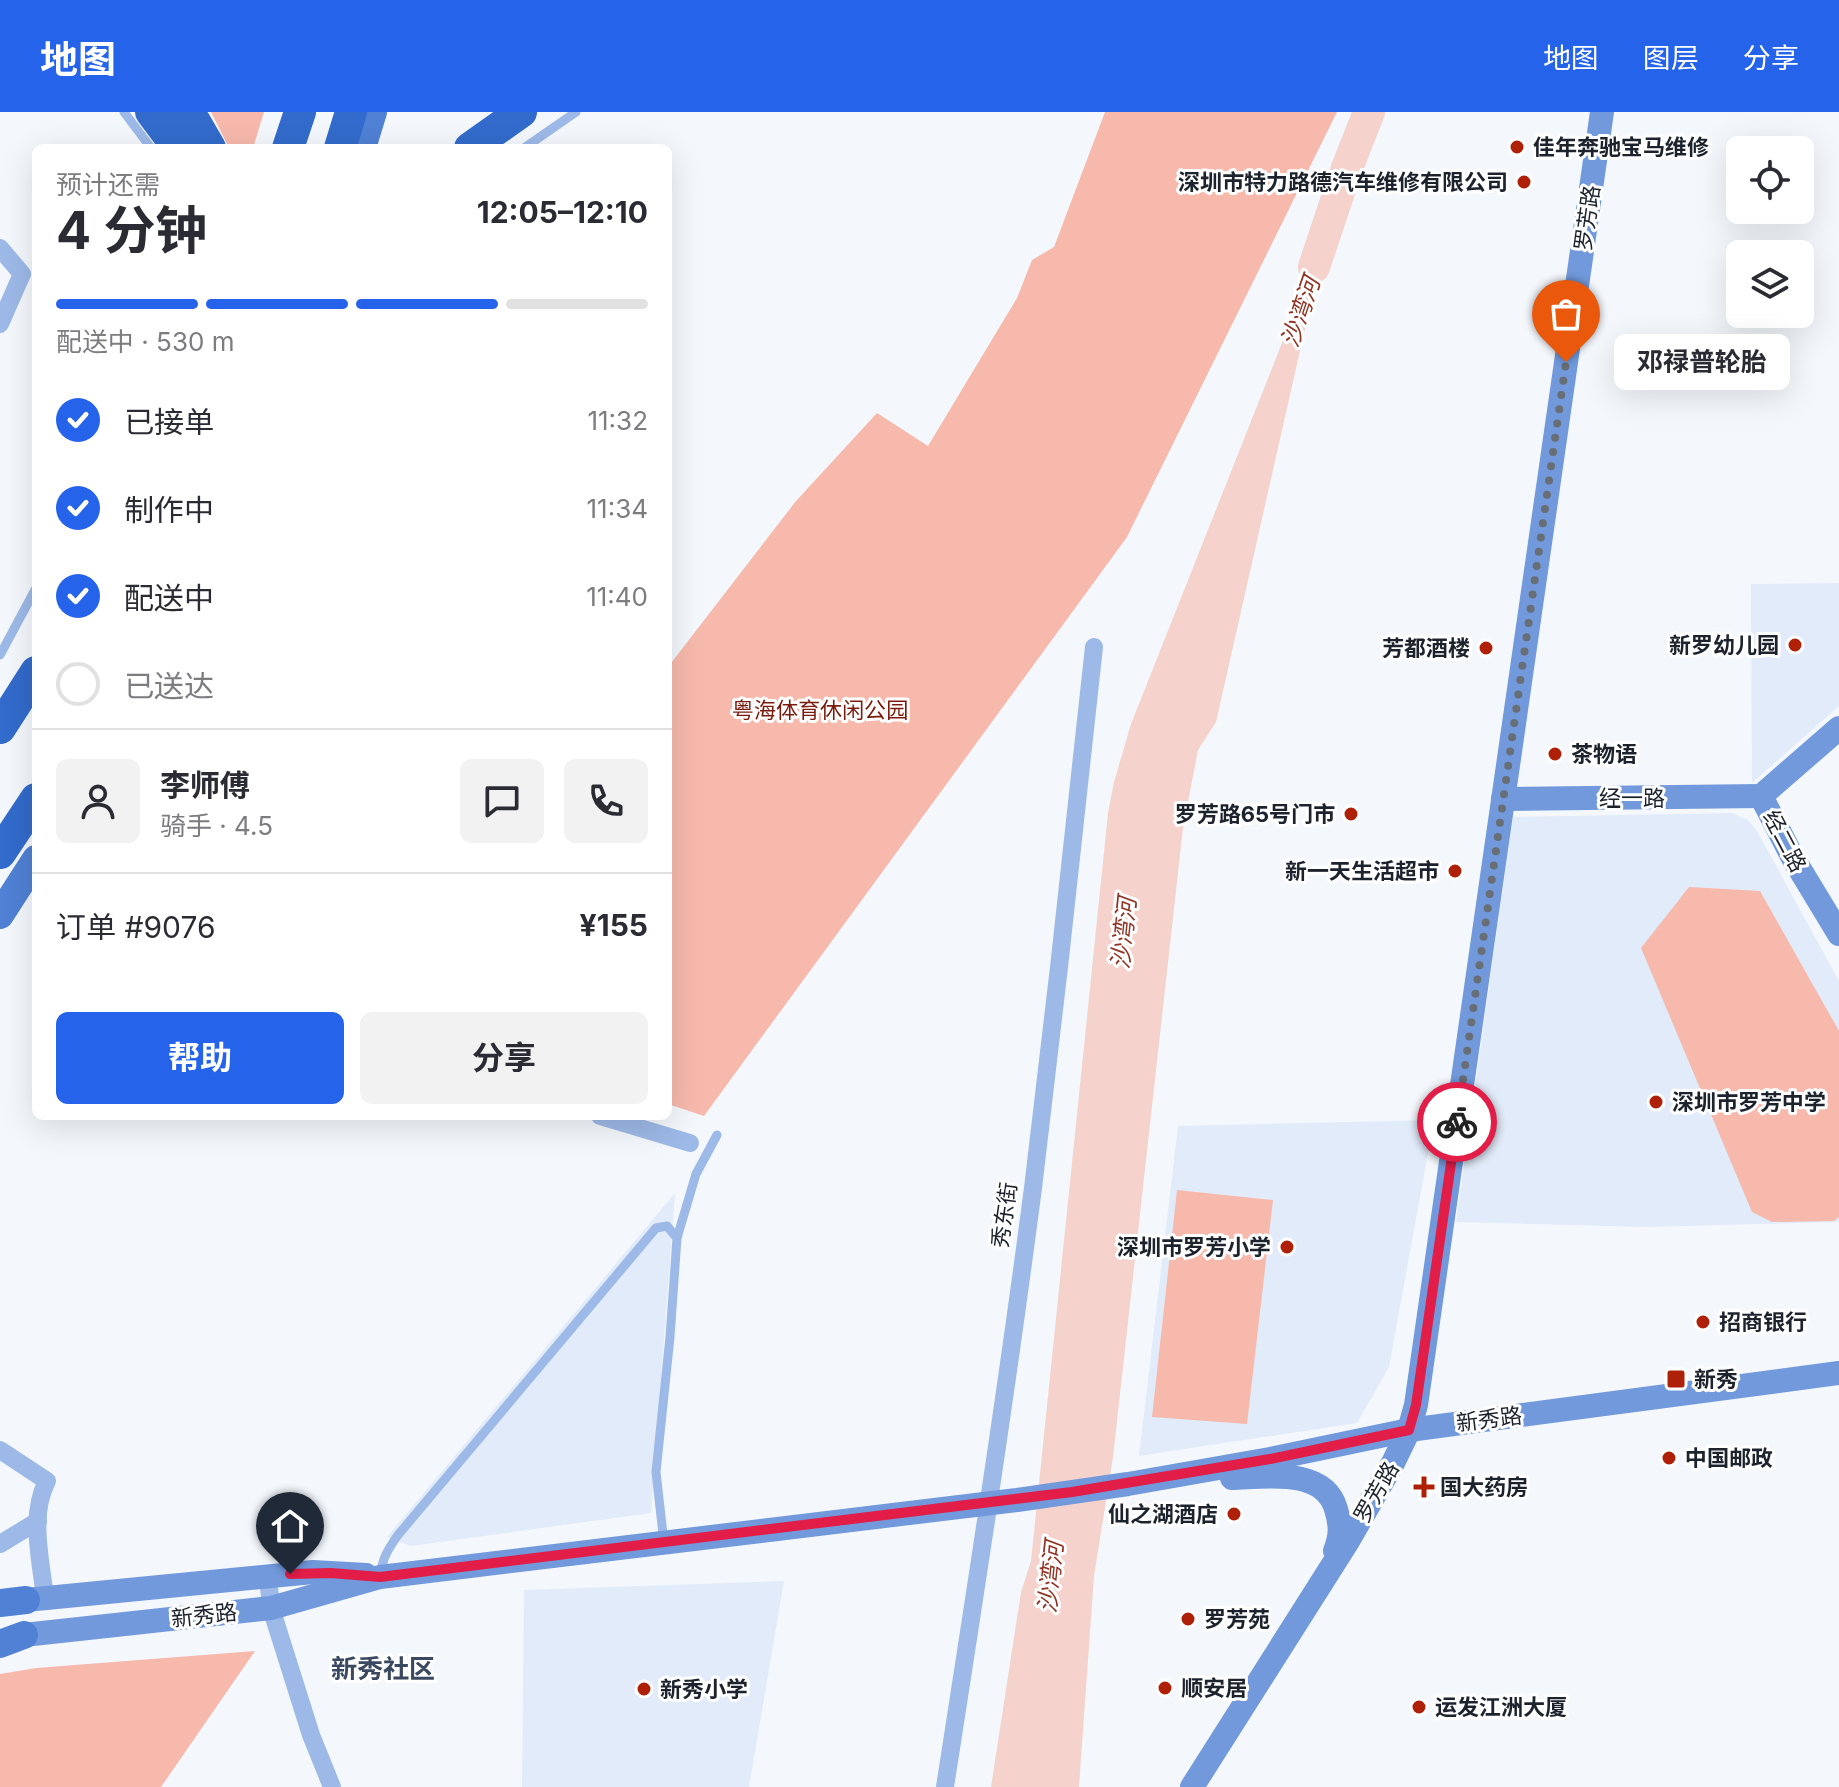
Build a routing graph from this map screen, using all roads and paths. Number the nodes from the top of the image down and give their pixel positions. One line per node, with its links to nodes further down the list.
1 (124, 112): 11 (lane)
2 (151, 112): 12 (highway)
3 (187, 112): 13 (highway)
4 (283, 112): 14 (main road)
5 (300, 112): 15 (highway)
6 (351, 112): 16 (highway)
7 (373, 112): 17 (main road)
8 (521, 112): 18 (highway)
9 (576, 112): 19 (lane)
10 (1602, 112): 29 (main road, 罗芳路)
11 (148, 144)
12 (175, 144)
13 (208, 144)
14 (276, 144)
15 (289, 144)
16 (341, 144)
17 (363, 144)
18 (476, 144)
19 (530, 144)
20 (0, 248): 21 (street)
21 (0, 324)
22 (32, 595): 24 (lane)
23 (1094, 647): 43 (street, 秀东街)
24 (0, 655)
25 (32, 678): 26 (highway)
26 (0, 728)
27 (1839, 728): 28 (main road, 经二路)
28 (1761, 796): 29 (main road, 经一路); 34 (main road, 经二路)
29 (1503, 799): 40 (main road, 罗芳路)
30 (32, 805): 31 (highway)
31 (0, 853)
32 (32, 873): 33 (main road)
33 (0, 915)
34 (1839, 934)
35 (613, 1120): 37 (street)
36 (717, 1135): 38 (lane)
37 (690, 1143)
38 (677, 1238): 45 (lane); 49 (lane)
39 (1839, 1373): 40 (main road, 新秀路)
40 (1409, 1430): 42 (main road, 新秀路); 47 (main road, 罗芳路)
41 (0, 1450): 44 (street)
42 (1136, 1482): 43 (main road, 新秀路); 47 (main road)
43 (989, 1503): 45 (main road, 新秀路); 54 (street, 秀东街)
44 (38, 1521): 46 (street); 50 (street)
45 (664, 1543): 49 (main road, 新秀路)
46 (0, 1544)
47 (1328, 1572): 55 (main road, 罗芳路)
48 (268, 1576): 49 (main road, 新秀路); 50 (main road, 新秀路); 51 (street)
49 (380, 1577): 51 (main road, 新秀路)
50 (18, 1599)
51 (271, 1608): 52 (main road, 新秀路); 53 (street)
52 (8, 1639)
53 (332, 1787)
54 (945, 1787)
55 (1192, 1787)

